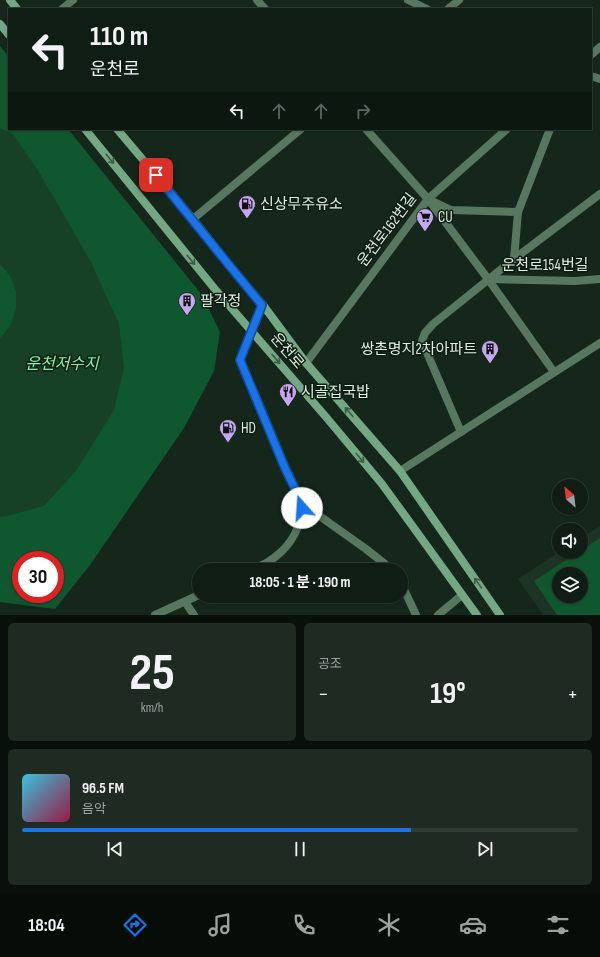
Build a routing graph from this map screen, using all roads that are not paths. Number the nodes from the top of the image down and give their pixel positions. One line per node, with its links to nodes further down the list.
1 (10, 0): 6 (street)
2 (73, 0): 7 (street)
3 (257, 0): 8 (street)
4 (408, 0): 9 (street)
5 (459, 0): 10 (street)
6 (16, 8)
7 (63, 8)
8 (264, 8)
9 (425, 8)
10 (449, 8)
11 (0, 24): 12 (street)
12 (8, 34)
13 (600, 47): 14 (street)
14 (592, 54)
15 (86, 130): 29 (street, 운천로, one-way to 29)
16 (118, 130): 24 (street, 운천로)
17 (301, 130): 24 (street)
18 (367, 130): 22 (street)
19 (506, 130): 22 (street, 운천로162번길)
20 (550, 130): 23 (street)
21 (600, 194): 25 (street)
22 (428, 199): 23 (street); 27 (street); 31 (street, 운천로162번길)
23 (518, 212): 25 (street)
24 (193, 219): 28 (street, 운천로)
25 (514, 259): 27 (street)
26 (600, 278): 27 (street, 운천로154번길)
27 (488, 280): 32 (street); 33 (street, 운천로154번길)
28 (262, 305): 29 (street); 31 (street, 운천로)
29 (252, 331): 35 (street); 38 (street, 운천로, one-way to 38)
30 (600, 343): 32 (street)
31 (306, 363): 34 (street, 운천로, one-way to 31)
32 (554, 372): 33 (street)
33 (461, 432): 34 (street)
34 (400, 471): 47 (street, 운천로, one-way to 34)
35 (302, 508): 36 (street); 37 (street)
36 (266, 563)
37 (384, 563)
38 (462, 595): 45 (street); 46 (street, 운천로)
39 (408, 596): 44 (street)
40 (192, 598): 41 (street)
41 (185, 602): 42 (street); 43 (street)
42 (154, 615)
43 (194, 615)
44 (416, 615)
45 (438, 615)
46 (477, 615)
47 (500, 615)

